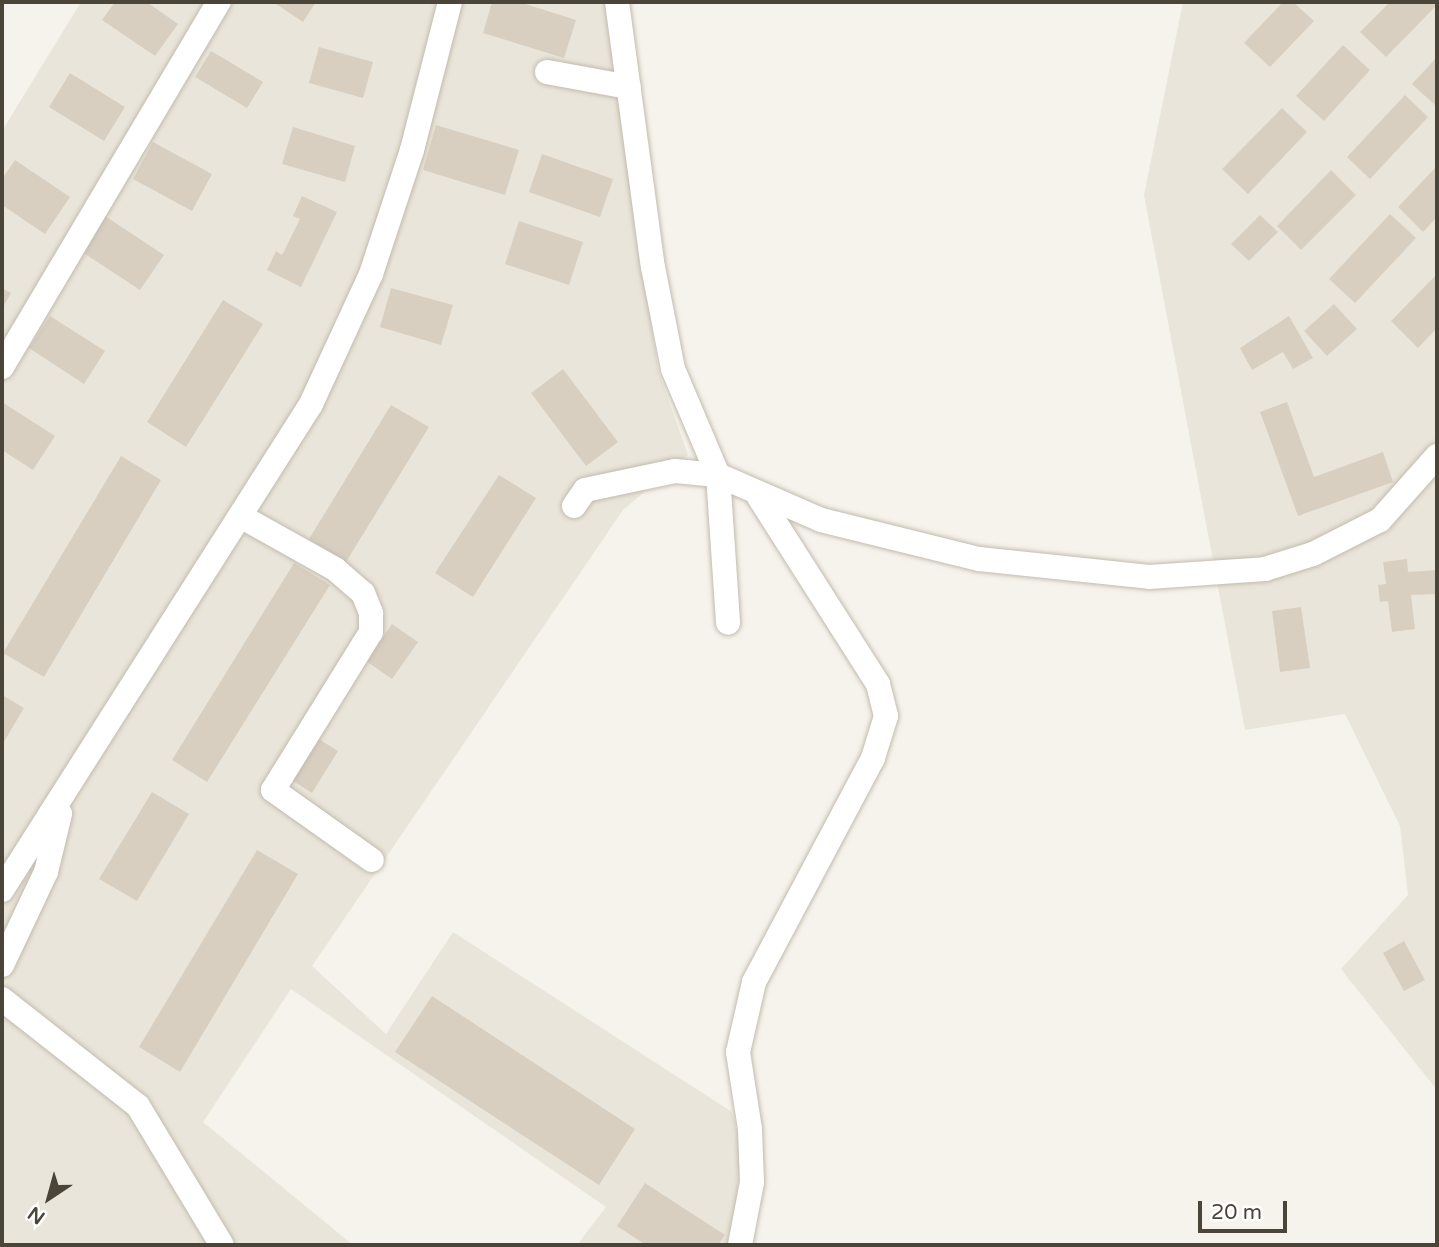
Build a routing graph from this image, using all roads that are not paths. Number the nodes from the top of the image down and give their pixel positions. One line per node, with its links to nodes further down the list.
1 (219, 2): 6 (street)
2 (450, 2): 11 (street)
3 (617, 2): 5 (street)
4 (547, 72): 5 (street)
5 (629, 87): 8 (street)
6 (2, 367)
7 (1437, 456): 9 (street)
8 (718, 475): 9 (street); 10 (street); 12 (street)
9 (759, 496): 19 (street)
10 (574, 506)
11 (242, 517): 13 (street); 14 (street)
12 (728, 623)
13 (65, 793): 15 (street); 16 (street)
14 (372, 860)
15 (2, 890)
16 (2, 965)
17 (2, 999): 18 (street)
18 (222, 1245)
19 (740, 1245)

